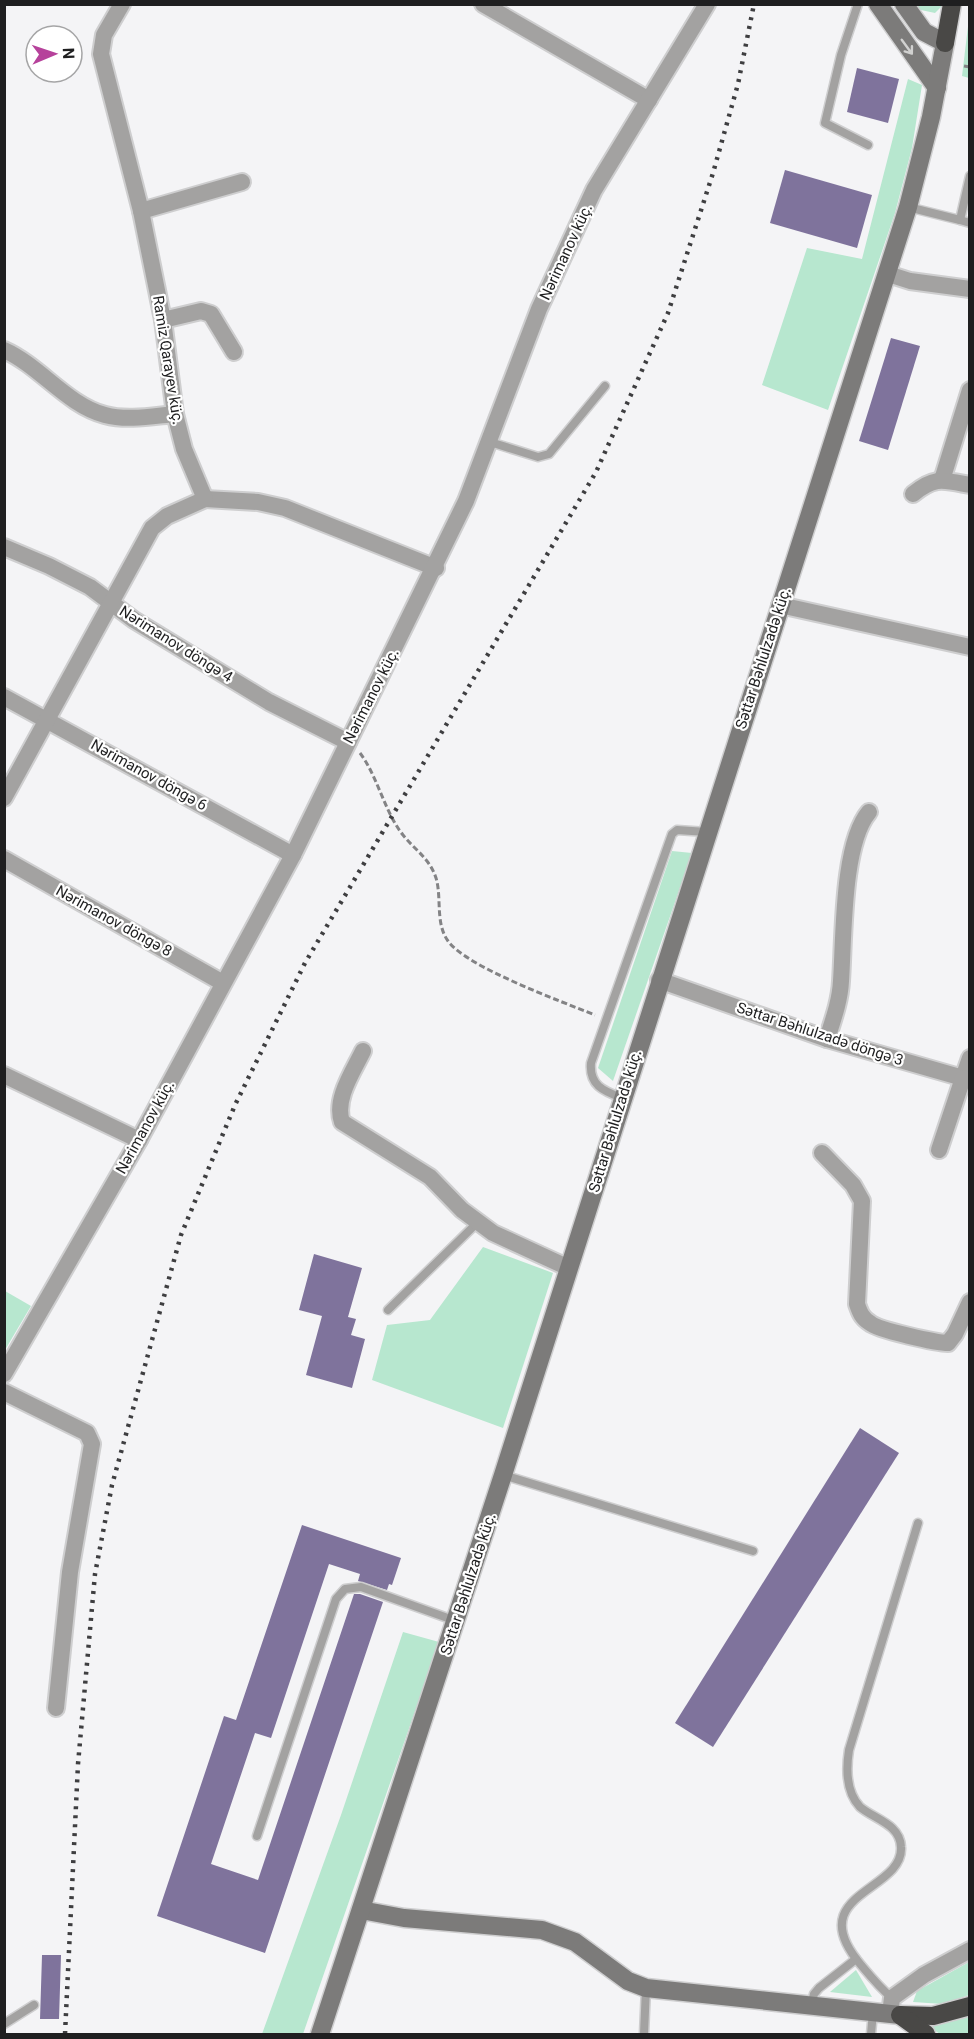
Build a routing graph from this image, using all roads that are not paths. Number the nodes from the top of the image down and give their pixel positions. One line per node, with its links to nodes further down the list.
1 (122, 4): 15 (street, Ramiz Qarayev küç.)
2 (483, 4): 10 (street)
3 (707, 4): 10 (street, Nərimanov küç.)
4 (858, 4): 11 (lane)
5 (878, 4): 9 (main road, one-way to 9)
6 (904, 4): 8 (main road)
7 (952, 4): 8 (highway)
8 (945, 43): 9 (main road, Səttar Bəhlulzadə küç.)
9 (937, 88): 14 (main road, Səttar Bəhlulzadə küç.)
10 (649, 100): 25 (street, Nərimanov küç.)
11 (868, 145)
12 (969, 176): 16 (lane)
13 (242, 182): 15 (street)
14 (908, 207): 16 (lane); 17 (main road, Səttar Bəhlulzadə küç.)
15 (141, 212): 19 (street, Ramiz Qarayev küç.)
16 (965, 222)
17 (888, 274): 18 (street); 33 (main road, Səttar Bəhlulzadə küç.)
18 (969, 289)
19 (163, 320): 21 (street); 24 (street, Ramiz Qarayev küç.)
20 (4, 350): 24 (street)
21 (234, 352)
22 (605, 386): 25 (lane)
23 (969, 390): 26 (street)
24 (175, 414): 29 (street, Ramiz Qarayev küç.)
25 (490, 442): 31 (street, Nərimanov küç.)
26 (942, 480): 27 (street); 28 (street)
27 (969, 485)
28 (914, 494)
29 (205, 499): 31 (street); 32 (street)
30 (4, 547): 32 (street, Nərimanov döngə 4)
31 (436, 568): 37 (street, Nərimanov küç.)
32 (112, 603): 36 (street); 37 (street, Nərimanov döngə 4)
33 (780, 605): 34 (street); 40 (main road, Səttar Bəhlulzadə küç.)
34 (969, 647)
35 (4, 697): 36 (street, Nərimanov döngə 6)
36 (48, 719): 38 (street); 41 (street, Nərimanov döngə 6)
37 (348, 742): 41 (street, Nərimanov küç.)
38 (4, 798)
39 (869, 812): 45 (street)
40 (706, 832): 43 (main road, Səttar Bəhlulzadə küç.); 50 (lane)
41 (293, 855): 44 (street, Nərimanov küç.)
42 (4, 859): 44 (street, Nərimanov döngə 8)
43 (659, 980): 45 (street, Səttar Bəhlulzadə döngə 3); 50 (main road, Səttar Bəhlulzadə küç.)
44 (223, 983): 51 (street, Nərimanov küç.)
45 (827, 1039): 49 (street, Səttar Bəhlulzadə döngə 3)
46 (363, 1051): 54 (street)
47 (969, 1058): 49 (street)
48 (4, 1075): 51 (street)
49 (963, 1078): 52 (street)
50 (622, 1098): 55 (main road, Səttar Bəhlulzadə küç.)
51 (139, 1140): 58 (street, Nərimanov küç.)
52 (939, 1150)
53 (822, 1153): 56 (street)
54 (477, 1223): 55 (street); 57 (lane)
55 (569, 1268): 60 (main road, Səttar Bəhlulzadə küç.)
56 (969, 1302)
57 (388, 1310)
58 (4, 1374)
59 (4, 1392): 64 (street)
60 (503, 1475): 62 (lane); 63 (main road, Səttar Bəhlulzadə küç.)
61 (918, 1523): 68 (lane)
62 (753, 1551)
63 (456, 1621): 65 (lane); 66 (main road, Səttar Bəhlulzadə küç.)
64 (56, 1708)
65 (257, 1836)
66 (361, 1910): 69 (main road); 75 (main road, Səttar Bəhlulzadə küç.)
67 (969, 1950): 73 (street)
68 (856, 1959): 71 (lane); 73 (lane)
69 (646, 1988): 71 (main road); 76 (lane)
70 (34, 2005): 74 (lane)
71 (811, 2006): 73 (main road)
72 (969, 2006): 73 (highway)
73 (889, 2010): 77 (lane); 78 (highway)
74 (4, 2024)
75 (320, 2034)
76 (644, 2034)
77 (871, 2034)
78 (926, 2034)

